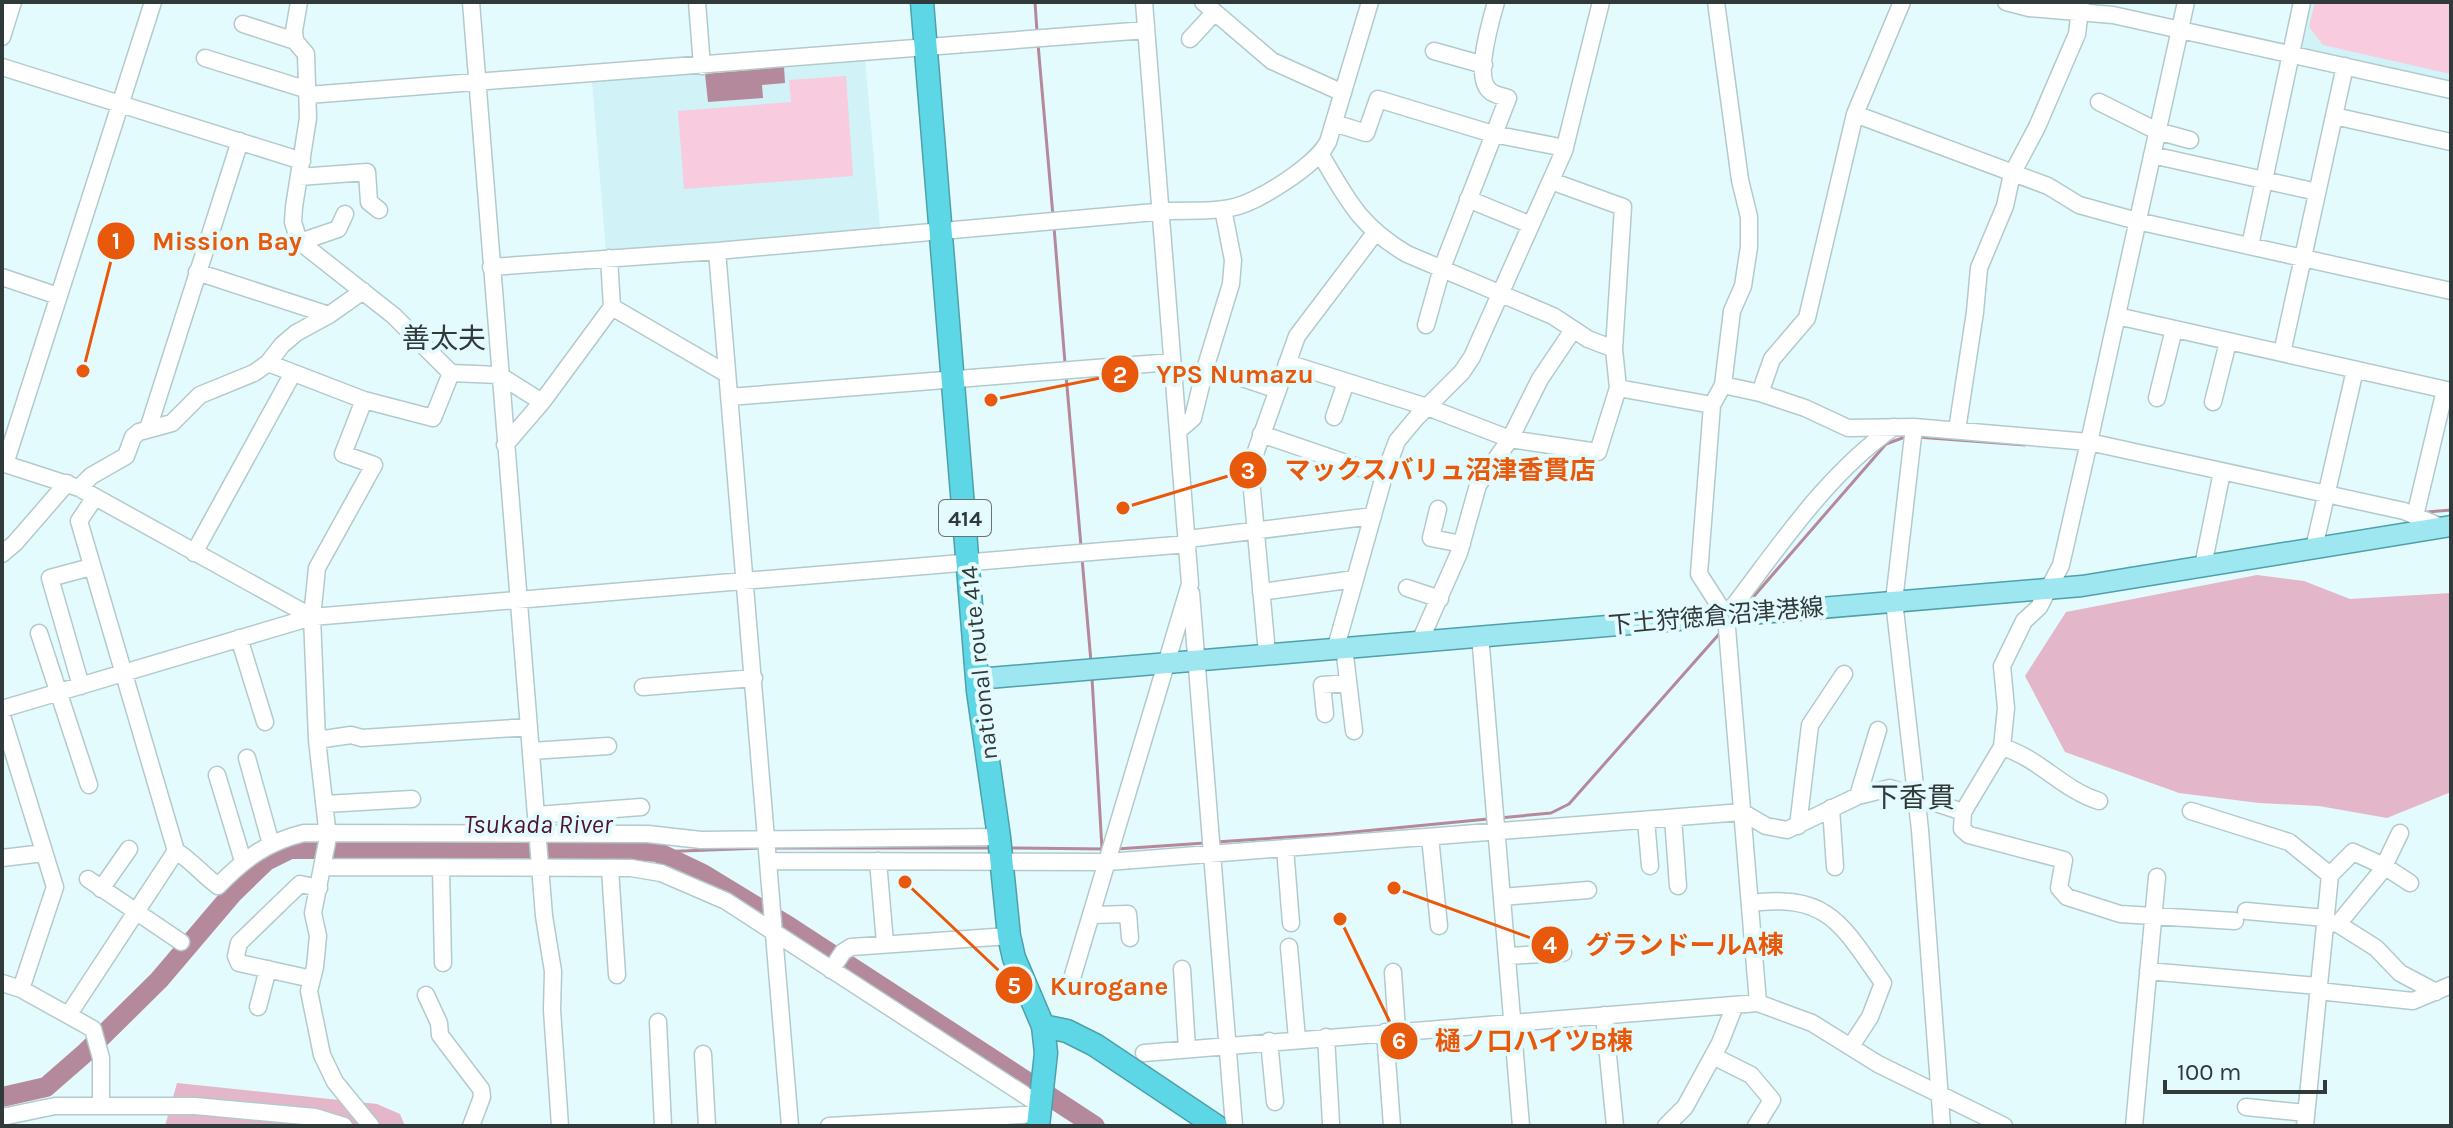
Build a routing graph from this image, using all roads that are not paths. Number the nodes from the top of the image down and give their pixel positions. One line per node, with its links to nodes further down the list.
1 (13, 2): 21 (street)
2 (153, 2): 37 (street)
3 (299, 2): 23 (street)
4 (471, 2): 32 (street)
5 (697, 2): 29 (street)
6 (922, 2): 24 (highway, national route 414 / 414)
7 (1144, 2): 19 (street)
8 (1370, 2): 35 (street)
9 (1496, 2): 28 (street)
10 (1601, 2): 46 (street)
11 (1716, 2): 96 (street)
12 (1902, 2): 38 (street)
13 (2006, 2): 16 (street)
14 (2186, 2): 20 (street)
15 (2302, 2): 26 (street)
16 (2080, 7): 20 (street); 50 (street)
17 (1208, 8): 22 (street); 35 (street)
18 (243, 24): 23 (street)
19 (1146, 30): 24 (street); 57 (street)
20 (2180, 30): 26 (street); 41 (street)
21 (2, 37)
22 (1190, 39)
23 (295, 41): 34 (street)
24 (926, 47): 29 (street); 61 (highway, national route 414 / 414)
25 (1434, 51): 28 (street)
26 (2291, 55): 30 (street); 51 (street)
27 (205, 58): 34 (street)
28 (1484, 65): 42 (street)
29 (702, 66): 32 (street)
30 (2345, 66): 33 (street); 39 (street)
31 (2, 67): 37 (street)
32 (477, 84): 34 (street); 68 (street)
33 (2451, 90)
34 (308, 93): 49 (street)
35 (1343, 93): 40 (street)
36 (2099, 102): 41 (street)
37 (120, 105): 44 (street); 75 (street)
38 (1855, 114): 50 (street); 100 (street)
39 (2334, 116): 45 (street); 53 (street)
40 (1334, 123): 42 (street); 47 (street)
41 (2157, 131): 43 (street); 48 (street)
42 (1493, 134): 46 (street); 54 (street)
43 (2190, 140)
44 (240, 141): 49 (street); 70 (street)
45 (2451, 142)
46 (1565, 148): 52 (street)
47 (1321, 155): 55 (street); 62 (street)
48 (2152, 155): 51 (street); 59 (street)
49 (301, 169): 56 (street); 63 (street)
50 (2012, 174): 59 (street); 112 (street)
51 (2263, 180): 53 (street); 64 (street)
52 (1551, 181): 60 (street); 83 (street)
53 (2317, 192): 67 (street)
54 (1468, 199): 60 (street); 69 (street)
55 (1223, 209): 57 (street); 113 (street)
56 (379, 210)
57 (1160, 212): 61 (street); 85 (street)
58 (345, 214): 63 (street)
59 (2137, 221): 64 (street); 78 (street)
60 (1531, 225): 74 (street)
61 (940, 230): 65 (street); 93 (highway, national route 414 / 414)
62 (1375, 233): 69 (street); 87 (street)
63 (300, 242): 72 (street)
64 (2250, 246): 67 (street)
65 (717, 251): 66 (street); 91 (street)
66 (609, 258): 68 (street); 76 (street)
67 (2303, 258): 73 (street); 84 (street)
68 (491, 267): 92 (street)
69 (1442, 268): 74 (street); 79 (street)
70 (197, 272): 77 (street); 111 (street)
71 (2, 277): 75 (street)
72 (363, 291): 77 (street); 90 (street)
73 (2451, 291)
74 (1502, 292): 81 (street); 107 (street)
75 (58, 296): 118 (street)
76 (612, 307): 91 (street); 104 (street)
77 (329, 315): 86 (street)
78 (2117, 316): 80 (street); 116 (street)
79 (1426, 325)
80 (2174, 329): 82 (street); 102 (street)
81 (1573, 330): 83 (street); 115 (street)
82 (2228, 342): 84 (street); 105 (street)
83 (1614, 349): 97 (street)
84 (2282, 353): 88 (street)
85 (1172, 362): 93 (street); 113 (street)
86 (268, 363): 89 (street); 111 (street)
87 (1287, 363): 95 (street); 98 (street)
88 (2355, 370): 99 (street); 122 (street)
89 (293, 373): 103 (street); 132 (street)
90 (451, 373): 92 (street); 103 (street)
91 (727, 374): 101 (street)
92 (499, 375): 104 (street); 117 (street)
93 (953, 378): 101 (street); 134 (highway, national route 414 / 414)
94 (1242, 378): 98 (street)
95 (1346, 382): 107 (street); 108 (street)
96 (1723, 385): 100 (street); 106 (street)
97 (1618, 388): 106 (street); 115 (street)
98 (1278, 390): 114 (street)
99 (2448, 390): 126 (street)
100 (1760, 393): 109 (street)
101 (729, 397): 138 (street)
102 (2157, 398)
103 (364, 400): 147 (street)
104 (542, 402): 117 (street)
105 (2213, 402)
106 (1712, 405): 146 (street)
107 (1427, 407): 115 (street); 120 (street)
108 (1334, 417)
109 (1894, 427): 110 (street); 146 (street)
110 (1914, 427): 112 (street); 145 (street)
111 (148, 429): 121 (street)
112 (1957, 430): 116 (street)
113 (1178, 431): 129 (street)
114 (1261, 434): 120 (street); 128 (street)
115 (1510, 439): 130 (street)
116 (2089, 442): 119 (street); 140 (street)
117 (505, 445): 144 (street)
118 (4, 463): 121 (street)
119 (2222, 472): 122 (street); 135 (street)
120 (1384, 476): 125 (street)
121 (73, 486): 123 (street); 133 (street)
122 (2326, 495): 126 (street); 131 (street)
123 (95, 497): 132 (street); 136 (street)
124 (1438, 509): 130 (street)
125 (1373, 516): 128 (street); 137 (street)
126 (2415, 516): 127 (street)
127 (2447, 527): 131 (main road, 下土狩徳倉沼津港線)
128 (1256, 531): 129 (street); 142 (street)
129 (1188, 542): 134 (street); 139 (street)
130 (1462, 544): 143 (street)
131 (2314, 548): 135 (main road, 下土狩徳倉沼津港線)
132 (194, 553): 147 (street)
133 (2, 554)
134 (969, 563): 138 (street); 159 (highway, national route 414 / 414)
135 (2203, 566): 140 (main road, 下土狩徳倉沼津港線)
136 (91, 567): 156 (street); 161 (street)
137 (1355, 579): 142 (street); 152 (street)
138 (745, 581): 144 (street); 158 (street)
139 (1190, 584): 154 (street); 155 (street)
140 (2048, 587): 145 (main road, 下土狩徳倉沼津港線); 173 (street)
141 (1407, 588): 143 (street)
142 (1261, 592): 153 (street)
143 (1440, 599): 151 (street)
144 (519, 600): 147 (street); 168 (street)
145 (1894, 601): 146 (main road, 下土狩徳倉沼津港線); 179 (street)
146 (1726, 616): 149 (main road, 下土狩徳倉沼津港線); 186 (street)
147 (312, 617): 150 (street); 171 (street)
148 (39, 633): 163 (street)
149 (1480, 635): 151 (main road, 下土狩徳倉沼津港線); 191 (street)
150 (239, 638): 156 (street); 167 (street)
151 (1420, 641): 152 (main road, 下土狩徳倉沼津港線)
152 (1340, 647): 153 (main road, 下土狩徳倉沼津港線); 160 (street)
153 (1267, 653): 154 (main road, 下土狩徳倉沼津港線)
154 (1197, 660): 155 (main road, 下土狩徳倉沼津港線); 203 (street)
155 (1168, 662): 159 (main road, 下土狩徳倉沼津港線); 210 (street)
156 (123, 673): 161 (street); 202 (street)
157 (1844, 674): 192 (street)
158 (754, 678): 162 (street); 198 (street)
159 (977, 679): 196 (highway, national route 414 / 414)
160 (1348, 683): 165 (street); 170 (street)
161 (81, 686): 163 (street)
162 (643, 687)
163 (57, 693): 164 (street); 177 (street)
164 (2, 709)
165 (1325, 714)
166 (2, 716): 204 (street)
167 (265, 722)
168 (529, 727): 171 (street); 174 (street)
169 (1878, 730): 178 (street)
170 (1354, 731)
171 (317, 740): 182 (street)
172 (608, 746): 174 (street)
173 (2002, 747): 181 (street); 187 (street)
174 (531, 751): 188 (street)
175 (247, 758): 199 (street)
176 (217, 775): 207 (street)
177 (89, 785)
178 (1858, 796): 179 (street); 184 (street)
179 (1915, 796): 187 (street); 272 (street)
180 (412, 799): 182 (street)
181 (2099, 801)
182 (325, 804): 194 (street)
183 (641, 807): 188 (street)
184 (1831, 808): 192 (street); 214 (street)
185 (2191, 811): 218 (street)
186 (1742, 812): 189 (street); 192 (street); 225 (street)
187 (1963, 812): 227 (street)
188 (537, 815): 195 (street)
189 (1673, 818): 190 (street); 221 (street)
190 (1646, 820): 191 (street); 212 (street)
191 (1496, 822): 197 (street); 224 (street)
192 (1798, 826)
193 (2400, 833): 215 (street)
194 (328, 835): 195 (street); 199 (street); 211 (street)
195 (538, 835): 198 (street); 213 (street)
196 (999, 837): 198 (street); 206 (highway, national route 414 / 414)
197 (1430, 837): 200 (street); 231 (street)
198 (767, 840): 208 (street)
199 (271, 844): 207 (street)
200 (1285, 848): 203 (street); 230 (street)
201 (129, 849): 226 (street)
202 (176, 851): 207 (street); 226 (street)
203 (1213, 852): 210 (street); 266 (street)
204 (44, 853): 205 (street); 252 (street)
205 (2, 858)
206 (1002, 860): 209 (street); 210 (street); 233 (highway, national route 414 / 414)
207 (243, 861)
208 (768, 861): 209 (street); 232 (street)
209 (878, 861): 236 (street)
210 (1108, 862): 228 (street)
211 (324, 865): 216 (street); 222 (street)
212 (1650, 866)
213 (541, 867): 216 (street); 217 (street); 284 (street)
214 (1835, 867)
215 (2385, 867): 218 (street); 220 (street); 229 (street)
216 (441, 868): 241 (street)
217 (610, 869): 232 (street); 246 (street)
218 (2330, 875): 229 (street)
219 (2157, 877): 227 (street)
220 (2410, 883)
221 (1678, 886)
222 (319, 888): 242 (street); 248 (street)
223 (1588, 890): 224 (street)
224 (1502, 897): 239 (street)
225 (1750, 903): 254 (street); 267 (street)
226 (136, 913): 235 (street); 257 (street)
227 (2153, 914): 229 (street); 244 (street)
228 (1091, 915): 234 (street); 247 (street)
229 (2330, 921): 250 (street); 251 (street)
230 (1291, 923)
231 (1439, 926)
232 (773, 929): 240 (street); 287 (street)
233 (1009, 936): 236 (street); 261 (highway, national route 414 / 414)
234 (1130, 938)
235 (181, 942)
236 (885, 943): 240 (street)
237 (1289, 947): 264 (street)
238 (1563, 953): 239 (street)
239 (1507, 956): 260 (street)
240 (836, 962): 275 (street)
241 (443, 963)
242 (268, 969): 248 (street); 256 (street)
243 (1182, 969): 268 (street)
244 (2148, 971): 250 (street); 298 (street)
245 (1393, 972): 262 (street)
246 (617, 975)
247 (1073, 975)
248 (312, 979): 282 (street)
249 (2, 983): 252 (street)
250 (2318, 988): 251 (street); 278 (street)
251 (2443, 988)
252 (21, 989): 257 (street)
253 (426, 995): 283 (street)
254 (1758, 1003): 255 (street); 267 (street)
255 (1735, 1005): 258 (street); 271 (street)
256 (258, 1007)
257 (69, 1014): 274 (street)
258 (1604, 1015): 260 (street); 293 (street)
259 (658, 1022): 285 (street)
260 (1512, 1022): 262 (street); 292 (street)
261 (1043, 1026): 275 (highway, national route 414 / 414); 289 (highway)
262 (1391, 1031): 263 (street); 291 (street)
263 (1326, 1037): 264 (street); 279 (street)
264 (1297, 1039): 265 (street)
265 (1269, 1041): 266 (street); 273 (street)
266 (1229, 1045): 268 (street); 290 (street)
267 (1851, 1046): 272 (street)
268 (1187, 1049): 269 (street)
269 (1144, 1053)
270 (703, 1054): 286 (street)
271 (1713, 1056): 294 (street); 295 (street)
272 (1939, 1096): 296 (street); 297 (street)
273 (1275, 1102)
274 (101, 1104): 277 (street); 281 (street)
275 (1040, 1106): 280 (street)
276 (2246, 1107): 278 (street)
277 (2, 1117)
278 (2306, 1120)
279 (1331, 1123)
280 (874, 1125): 288 (street)
281 (344, 1126)
282 (371, 1126)
283 (471, 1126)
284 (560, 1126)
285 (663, 1126)
286 (707, 1126)
287 (790, 1126)
288 (829, 1126)
289 (1216, 1126)
290 (1234, 1126)
291 (1392, 1126)
292 (1521, 1126)
293 (1615, 1126)
294 (1666, 1126)
295 (1756, 1126)
296 (1942, 1126)
297 (2004, 1126)
298 (2134, 1126)

